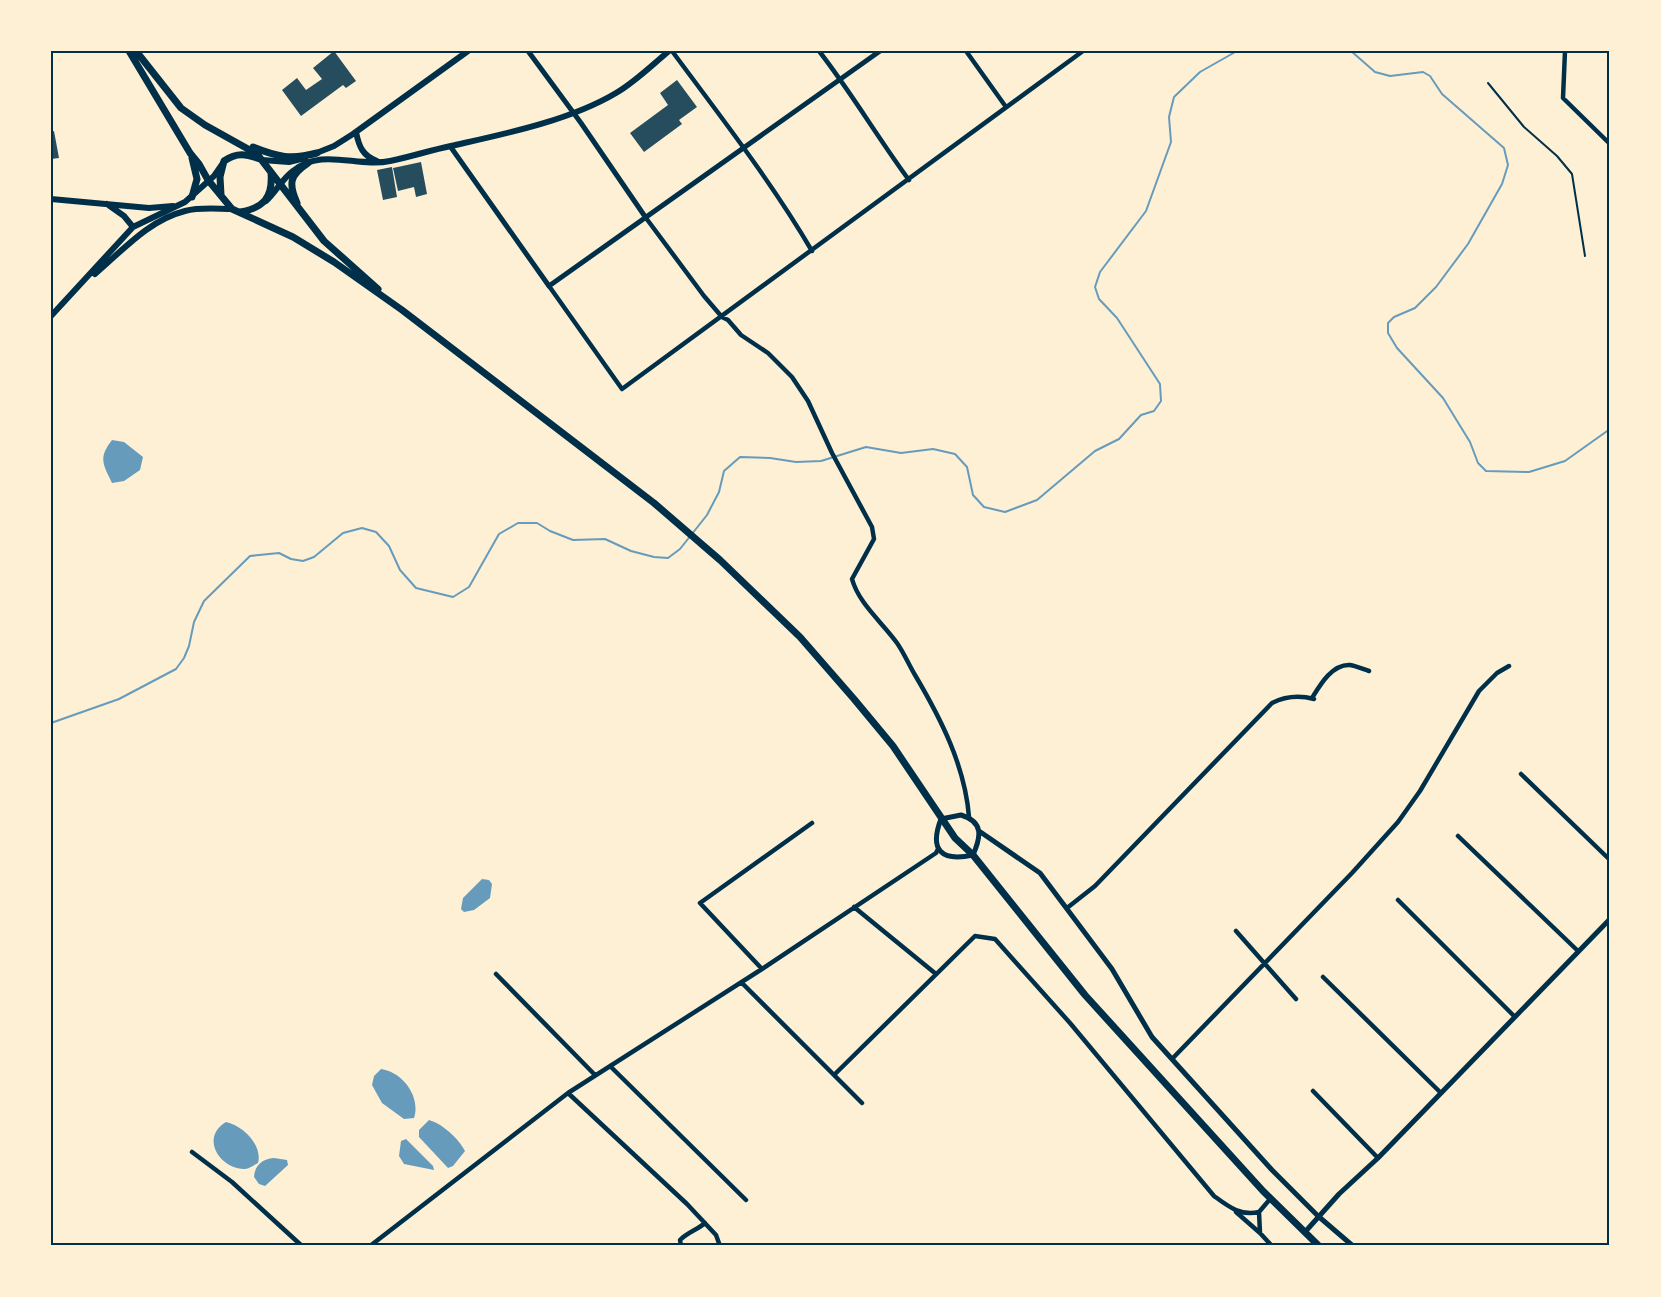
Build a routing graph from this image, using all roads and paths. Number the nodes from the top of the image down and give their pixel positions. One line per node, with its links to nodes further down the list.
1 (129, 51): 20 (main road)
2 (136, 51): 16 (main road)
3 (468, 51): 15 (main road)
4 (528, 51): 14 (street)
5 (671, 51): 14 (main road); 19 (street)
6 (819, 51): 11 (street)
7 (880, 51): 11 (street)
8 (966, 51): 13 (street)
9 (1083, 51): 13 (street)
10 (1566, 51): 17 (street)
11 (841, 79): 19 (street); 28 (street)
12 (1488, 83): 43 (lane)
13 (1006, 107): 28 (street)
14 (573, 112): 18 (main road); 40 (street)
15 (356, 132): 21 (main road); 24 (main road)
16 (222, 136): 21 (main road); 22 (main road)
17 (1610, 144)
18 (450, 146): 24 (main road); 44 (street)
19 (744, 148): 40 (street); 42 (street)
20 (190, 153): 27 (main road); 30 (main road)
21 (318, 156): 22 (main road); 24 (main road); 25 (main road)
22 (262, 160): 23 (main road); 26 (main road)
23 (224, 161): 27 (main road); 31 (main road)
24 (380, 162)
25 (308, 163): 29 (main road); 39 (main road)
26 (271, 171): 29 (main road); 34 (main road)
27 (208, 180): 30 (main road); 31 (main road)
28 (909, 180): 42 (street)
29 (281, 184): 34 (main road); 39 (main road)
30 (192, 196): 35 (main road)
31 (221, 196): 36 (main road)
32 (51, 198): 33 (main road)
33 (101, 202): 35 (main road); 41 (main road)
34 (263, 204): 37 (main road)
35 (175, 206): 41 (main road)
36 (232, 209): 37 (main road); 38 (main road)
37 (240, 212): 46 (main road)
38 (176, 214): 41 (main road); 45 (main road)
39 (304, 216): 46 (main road)
40 (646, 218): 44 (street); 48 (street)
41 (133, 227): 45 (main road)
42 (812, 251): 48 (street)
43 (1585, 256)
44 (549, 286): 48 (street)
45 (77, 290): 47 (main road)
46 (402, 310): 53 (main road)
47 (51, 316)
48 (722, 317): 52 (street)
49 (1509, 666): 66 (street)
50 (1369, 671): 62 (street)
51 (1521, 774): 59 (street)
52 (969, 817): 53 (street); 55 (street)
53 (941, 819): 57 (street); 58 (main road)
54 (812, 823): 67 (street)
55 (979, 831): 58 (street); 62 (street)
56 (1458, 836): 65 (street)
57 (938, 849): 58 (street); 61 (street)
58 (973, 855): 84 (main road)
59 (1610, 860)
60 (1398, 900): 73 (street)
61 (854, 907): 67 (street); 69 (street)
62 (1067, 908): 74 (street)
63 (1610, 919): 65 (street)
64 (1236, 932): 66 (street)
65 (1578, 951): 73 (street)
66 (1264, 963): 72 (street); 74 (street)
67 (762, 969): 71 (street)
68 (496, 974): 76 (street)
69 (936, 974): 77 (street); 86 (street)
70 (1323, 977): 80 (street)
71 (742, 983): 75 (street); 77 (street)
72 (1296, 999)
73 (1514, 1017): 80 (street)
74 (1172, 1059): 88 (street)
75 (610, 1066): 76 (street); 85 (street)
76 (595, 1075): 79 (street)
77 (834, 1075): 81 (street)
78 (1312, 1091): 83 (street)
79 (568, 1093): 89 (street); 93 (street)
80 (1441, 1093): 83 (street)
81 (862, 1103)
82 (192, 1152): 92 (street)
83 (1378, 1158): 88 (street)
84 (1270, 1198): 87 (street); 90 (main road)
85 (746, 1200)
86 (1234, 1210): 87 (street); 91 (street)
87 (1259, 1212): 91 (street)
88 (1318, 1216): 90 (street); 98 (street)
89 (705, 1222): 94 (street); 95 (street)
90 (1305, 1232): 97 (main road)
91 (1260, 1233): 96 (street)
92 (302, 1246)
93 (370, 1246)
94 (681, 1246)
95 (720, 1246)
96 (1272, 1246)
97 (1319, 1246)
98 (1353, 1246)

